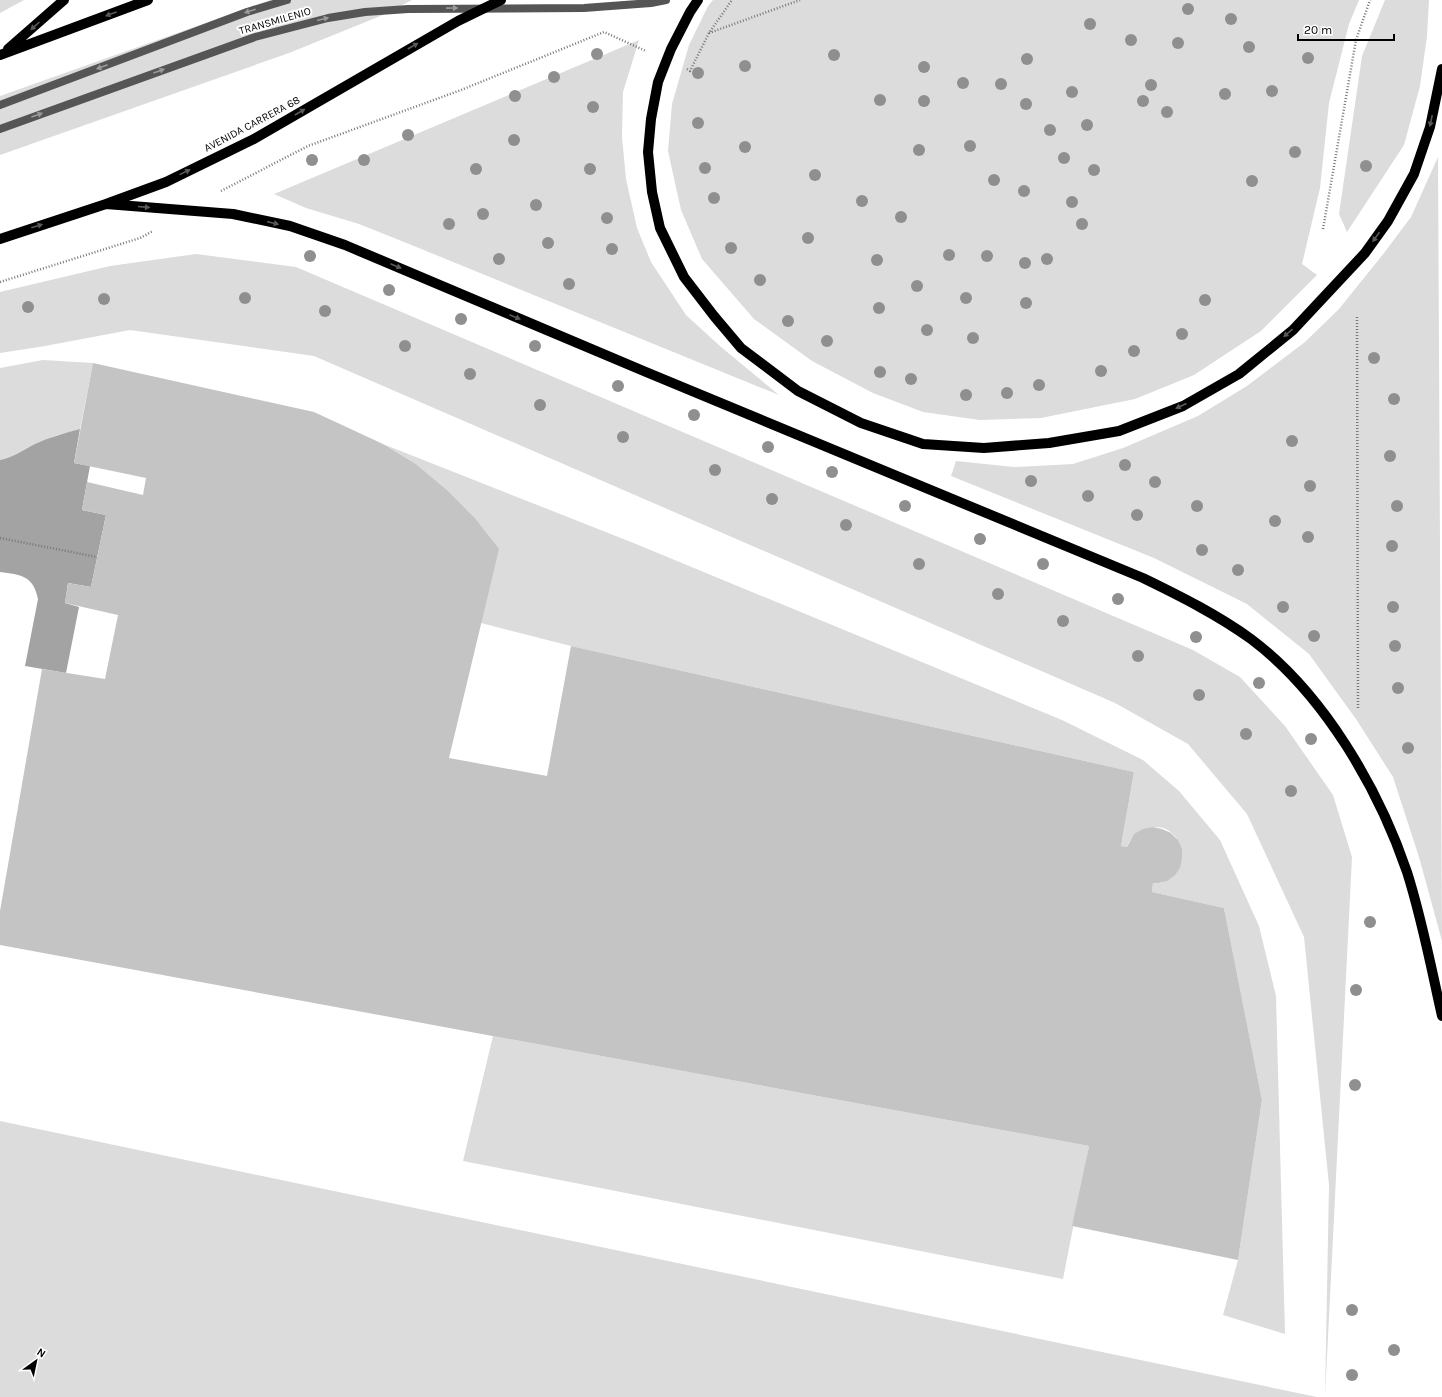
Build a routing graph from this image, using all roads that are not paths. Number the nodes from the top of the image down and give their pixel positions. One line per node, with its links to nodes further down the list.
1 (64, 0): 7 (main road, one-way to 7)
2 (148, 0): 7 (main road, one-way to 7)
3 (287, 0): 9 (lane, TRANSMILENIO, one-way to 9)
4 (501, 0): 11 (main road, AVENIDA CARRERA 68, one-way to 4)
5 (666, 0): 10 (lane, TRANSMILENIO, one-way to 5)
6 (698, 0): 8 (main road, one-way to 6)
7 (2, 54)
8 (1442, 69)
9 (0, 105)
10 (0, 129)
11 (106, 204): 12 (main road, AVENIDA CARRERA 68, one-way to 11); 13 (main road, one-way to 13)
12 (0, 238)
13 (1442, 1016)

